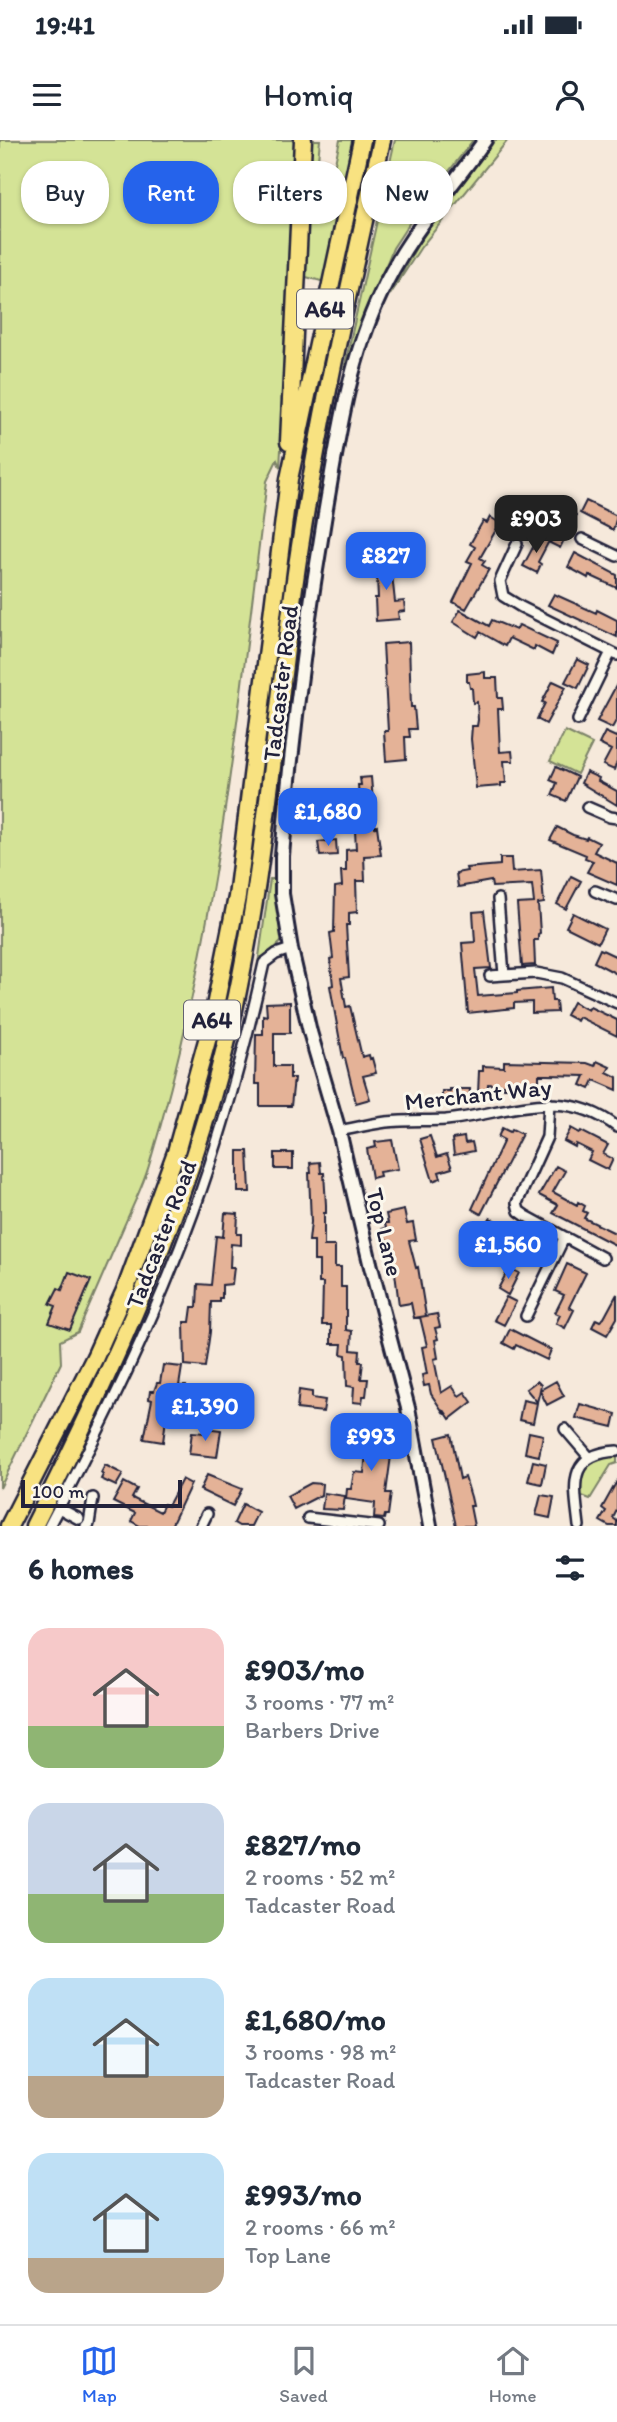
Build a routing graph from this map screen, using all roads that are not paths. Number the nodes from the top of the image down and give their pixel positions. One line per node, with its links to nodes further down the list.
1 (303, 140): 5 (highway, A64)
2 (362, 140): 5 (highway, A64)
3 (382, 140): 36 (highway, A64)
4 (485, 140): 16 (street, Tadcaster Road)
5 (289, 479): 35 (highway, A64)
6 (582, 539): 8 (street)
7 (517, 544): 9 (street)
8 (617, 556)
9 (614, 654): 10 (street)
10 (578, 720)
11 (587, 807): 12 (street)
12 (617, 818)
13 (595, 891): 15 (street)
14 (498, 899): 17 (street)
15 (617, 900)
16 (291, 949): 22 (street, Top Lane); 30 (street, Tadcaster Road)
17 (504, 975): 18 (street); 19 (street)
18 (490, 976)
19 (617, 1003)
20 (549, 1103): 21 (street, Merchant Way); 22 (street, Merchant Way); 23 (street)
21 (617, 1127)
22 (338, 1131): 40 (street, Top Lane)
23 (565, 1238): 24 (street); 25 (street)
24 (603, 1258)
25 (526, 1316)
26 (565, 1429): 28 (street)
27 (617, 1451): 28 (street)
28 (589, 1457): 41 (street)
29 (93, 1498): 34 (street)
30 (59, 1508): 32 (street); 37 (street, Tadcaster Road)
31 (207, 1514): 38 (street)
32 (79, 1519)
33 (314, 1521): 39 (street)
34 (89, 1525)
35 (9, 1526)
36 (34, 1526)
37 (50, 1526)
38 (201, 1526)
39 (379, 1526)
40 (430, 1526)
41 (579, 1526)

